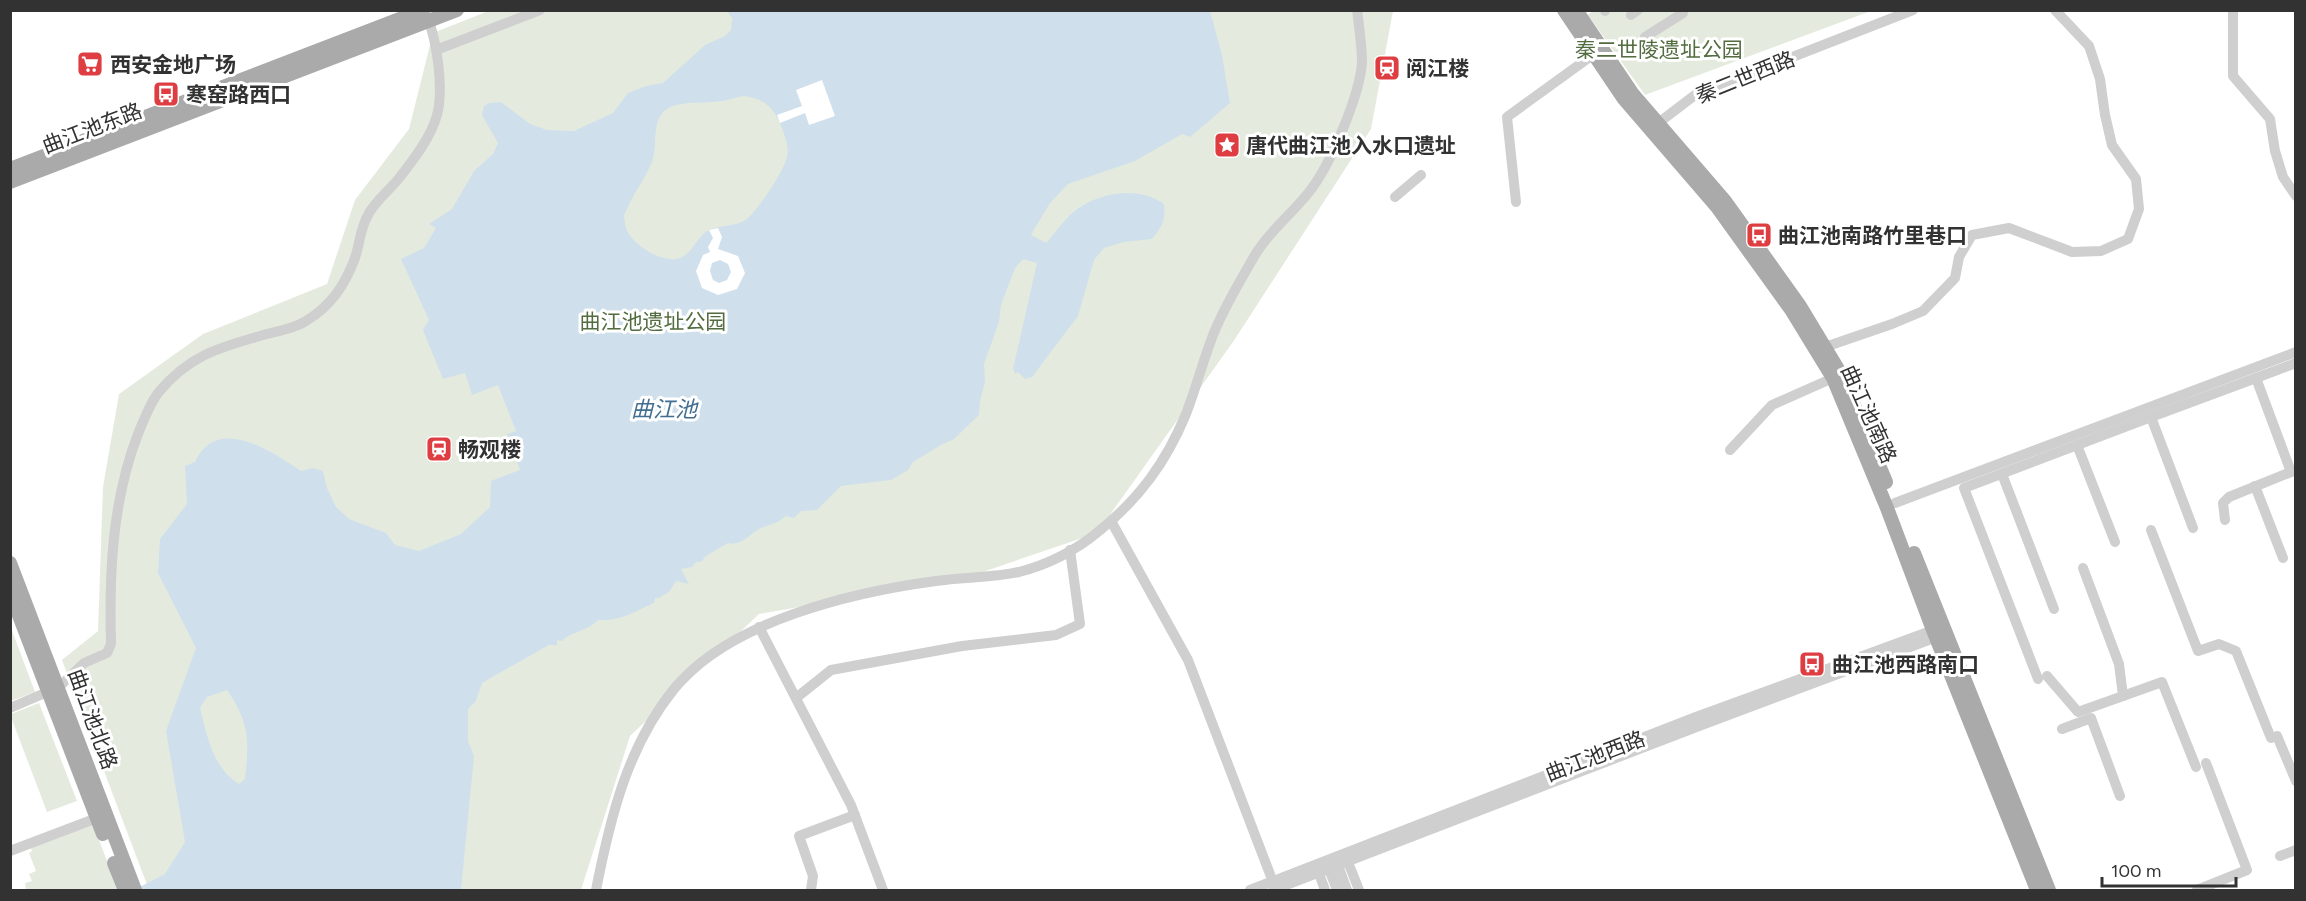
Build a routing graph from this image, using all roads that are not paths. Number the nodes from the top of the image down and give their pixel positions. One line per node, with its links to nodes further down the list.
1 (457, 10): 10 (main road, 曲江池东路)
2 (540, 10): 12 (street)
3 (1358, 10): 34 (street)
4 (1564, 10): 13 (main road, 曲江池南路)
5 (1576, 10): 14 (main road, 曲江池南路)
6 (1913, 10): 14 (street, 秦二世西路)
7 (2055, 10): 21 (street)
8 (2233, 10): 19 (street)
9 (1683, 13): 11 (street)
10 (425, 14): 12 (street); 15 (main road, 曲江池东路); 17 (main road, 曲江池东路)
11 (1645, 36)
12 (436, 50): 46 (street)
13 (1593, 54): 14 (main road, 曲江池南路); 20 (street)
14 (1654, 125): 21 (main road, 曲江池南路); 24 (main road, 曲江池南路)
15 (10, 169)
16 (1421, 175): 18 (street)
17 (10, 182)
18 (1395, 196)
19 (2295, 196)
20 (1516, 202)
21 (1825, 347): 32 (main road, 曲江池南路)
22 (2295, 352): 32 (street)
23 (2295, 363): 25 (street)
24 (1833, 378): 28 (street); 45 (main road, 曲江池南路)
25 (2256, 378): 26 (street); 29 (street)
26 (2151, 417): 27 (street); 35 (street)
27 (2077, 445): 30 (street); 37 (street)
28 (1730, 450)
29 (2293, 471): 31 (street)
30 (2002, 474): 43 (street); 47 (street)
31 (2255, 486): 33 (street); 39 (street)
32 (1895, 503): 45 (main road, 曲江池南路)
33 (2225, 520)
34 (1111, 521): 38 (street); 60 (street)
35 (2193, 528)
36 (2151, 530): 51 (street)
37 (2115, 542)
38 (1070, 550): 44 (street); 48 (street)
39 (2283, 558)
40 (10, 563): 46 (main road, 曲江池北路)
41 (2083, 568): 47 (street)
42 (10, 592): 46 (main road, 曲江池北路)
43 (2054, 609)
44 (759, 627): 48 (street); 63 (street)
45 (1939, 632): 59 (street, 曲江池西路); 71 (main road, 曲江池南路); 72 (main road, 曲江池南路)
46 (54, 690): 49 (street); 54 (main road, 曲江池北路); 55 (main road, 曲江池北路)
47 (2123, 696): 73 (street)
48 (796, 698): 53 (street)
49 (10, 708)
50 (2062, 729): 52 (street)
51 (2295, 781)
52 (2120, 796)
53 (855, 815): 64 (street); 65 (street)
54 (97, 818): 55 (main road, 曲江池北路); 57 (street)
55 (107, 831): 61 (main road, 曲江池北路); 62 (main road, 曲江池北路)
56 (2295, 850): 58 (street)
57 (10, 851)
58 (2280, 856)
59 (1332, 863): 60 (street, 曲江池西路); 67 (street); 68 (street); 69 (street); 70 (street)
60 (1273, 886): 66 (street, 曲江池西路)
61 (125, 891)
62 (135, 891)
63 (596, 891)
64 (811, 891)
65 (883, 891)
66 (1250, 891)
67 (1325, 891)
68 (1337, 891)
69 (1347, 891)
70 (1359, 891)
71 (2037, 891)
72 (2049, 891)
73 (2197, 891)

